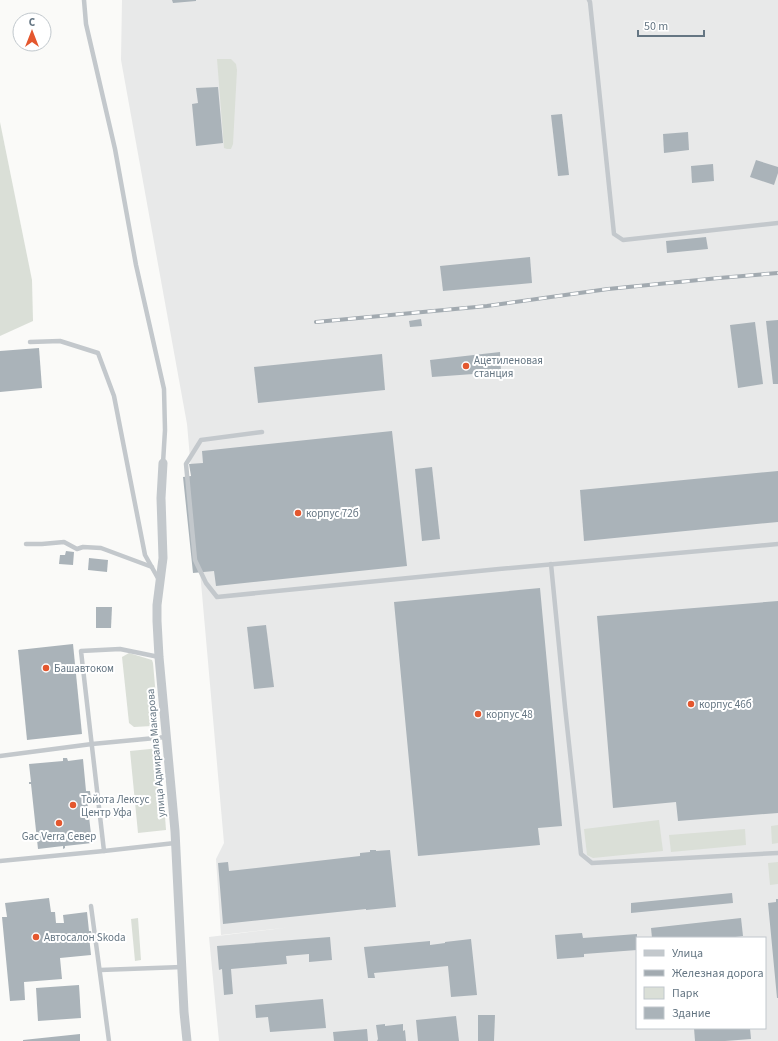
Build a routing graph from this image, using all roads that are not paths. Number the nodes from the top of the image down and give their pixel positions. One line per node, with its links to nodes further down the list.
1 (84, 0): 6 (lane)
2 (589, 0): 3 (lane)
3 (778, 223)
4 (30, 342): 10 (lane)
5 (262, 432): 9 (lane)
6 (163, 463): 11 (street, улица Адмирала Макарова)
7 (26, 544): 10 (lane)
8 (778, 544): 9 (lane)
9 (551, 564): 18 (lane)
10 (152, 567): 11 (lane)
11 (160, 581): 12 (street, улица Адмирала Макарова)
12 (159, 657): 13 (street, улица Адмирала Макарова); 14 (lane)
13 (166, 737): 14 (lane); 16 (street, улица Адмирала Макарова)
14 (92, 744): 15 (lane); 17 (lane)
15 (0, 756)
16 (175, 842): 17 (lane); 21 (street, улица Адмирала Макарова)
17 (104, 851): 19 (lane)
18 (778, 853)
19 (0, 861)
20 (90, 906): 22 (lane)
21 (182, 967): 22 (lane); 24 (street, улица Адмирала Макарова)
22 (100, 970): 23 (lane)
23 (109, 1041)
24 (186, 1041)

